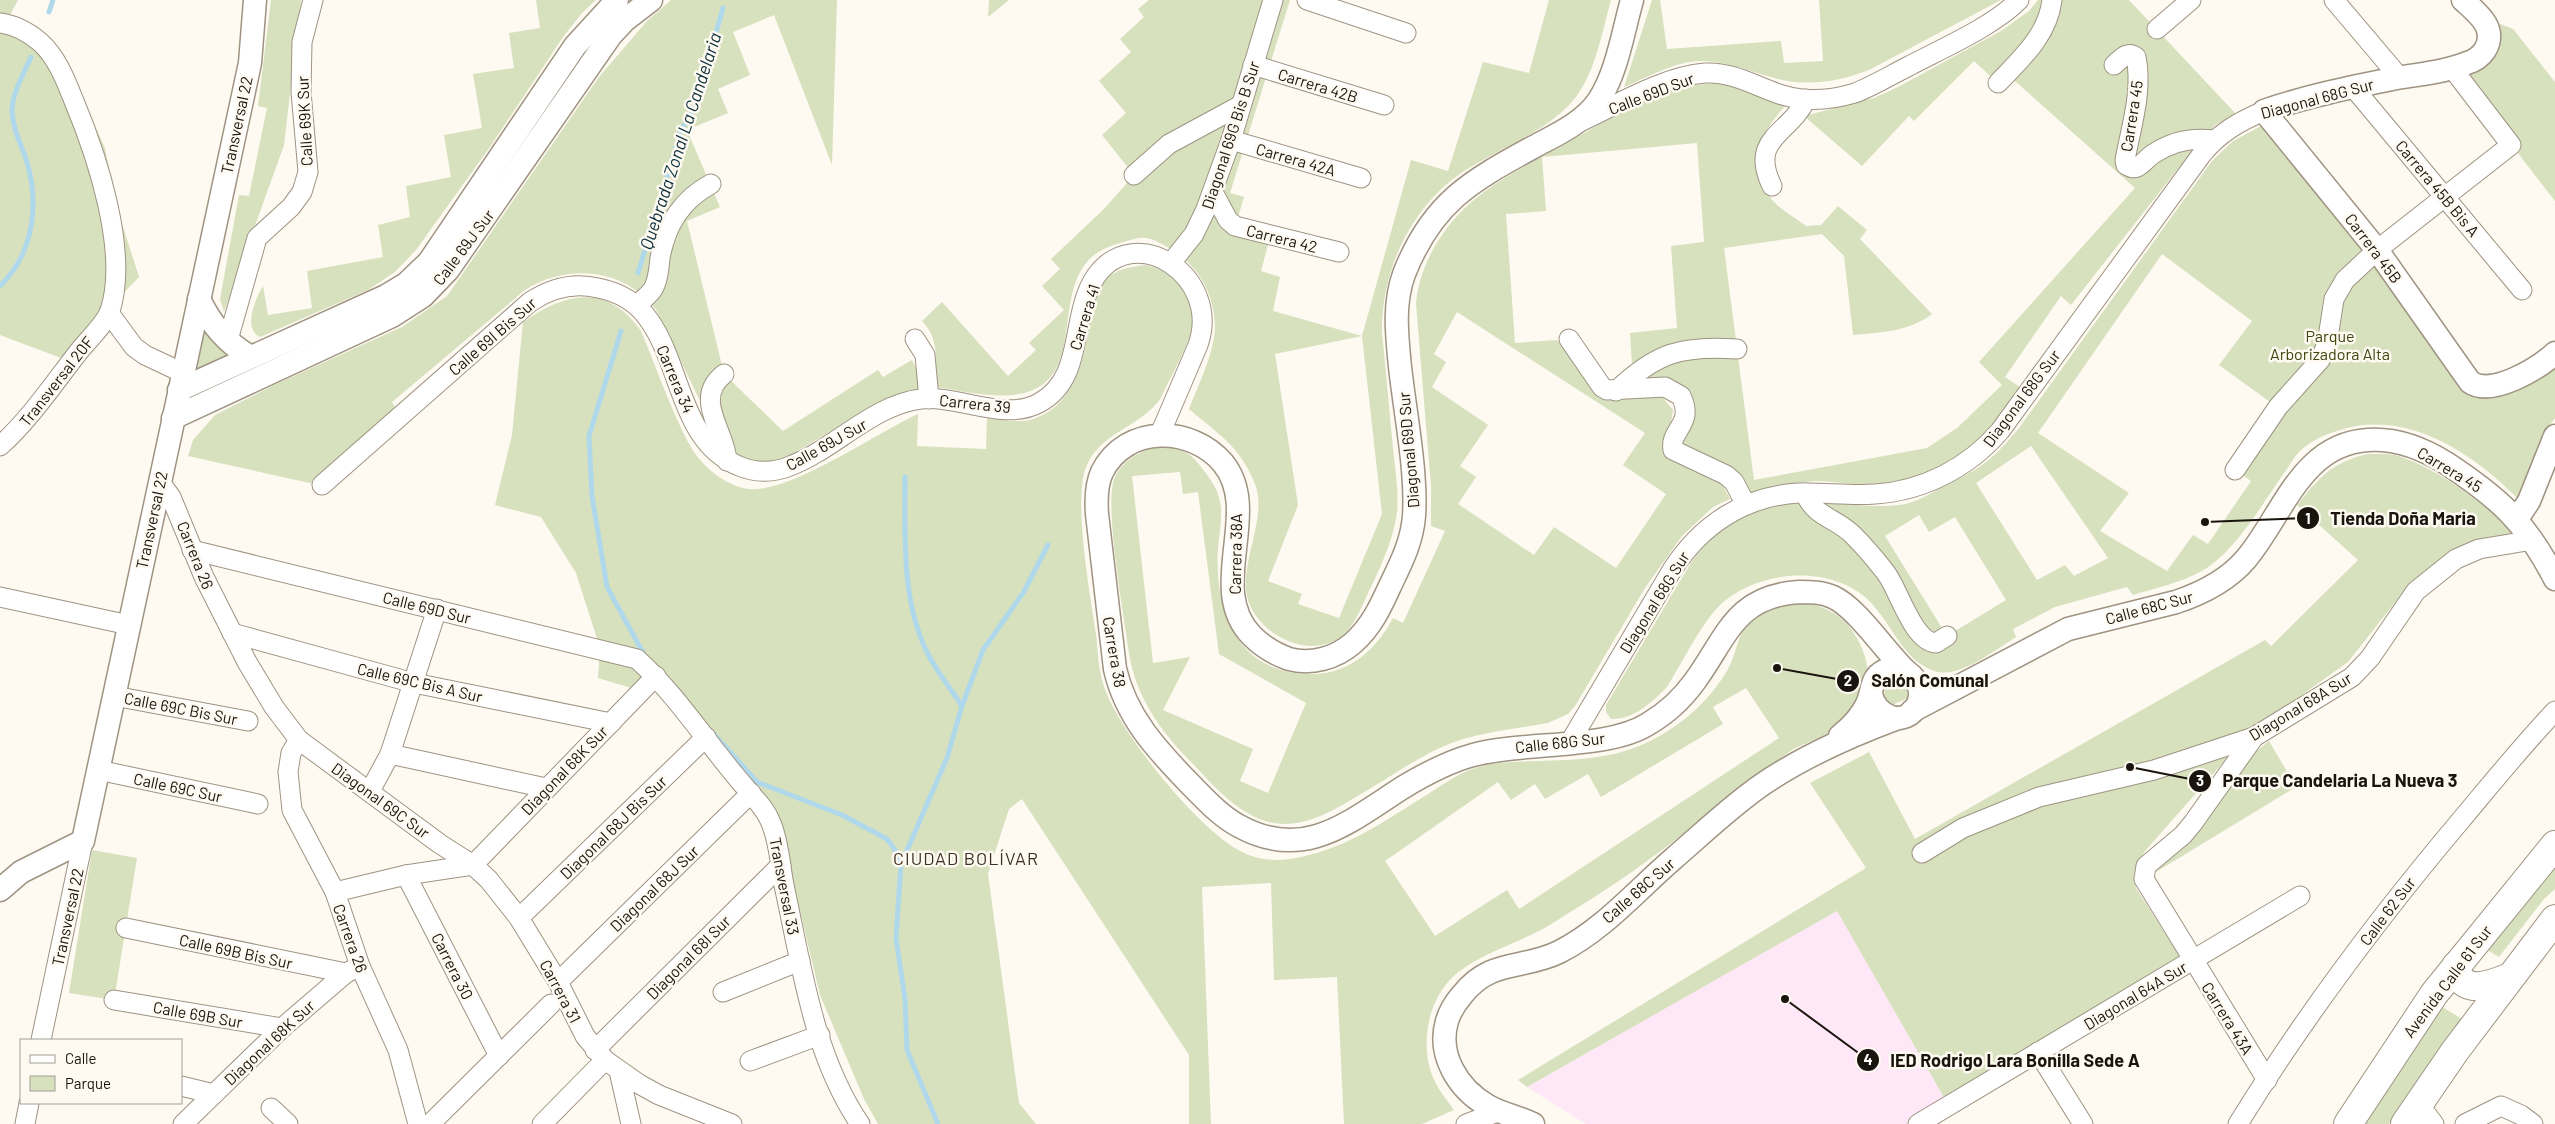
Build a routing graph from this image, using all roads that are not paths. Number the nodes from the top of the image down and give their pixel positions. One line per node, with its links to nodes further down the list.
1 (255, 0): 39 (street, Transversal 22)
2 (313, 0): 45 (street, Calle 69K Sur)
3 (617, 0): 48 (street, Calle 69J Sur)
4 (651, 0): 55 (street, Calle 69J Sur)
5 (1273, 0): 17 (street, Diagonal 69G Bis B Sur)
6 (1307, 0): 15 (street)
7 (1632, 0): 26 (street)
8 (2019, 0): 22 (street, Calle 69D Sur)
9 (2052, 0): 20 (street)
10 (2191, 0): 14 (street)
11 (2334, 0): 19 (street)
12 (2463, 0): 18 (street, Diagonal 68G Sur)
13 (0, 23): 41 (street)
14 (2157, 29)
15 (1406, 33)
16 (2114, 65): 28 (street, Carrera 45)
17 (1253, 66): 23 (street, Diagonal 69G Bis B Sur); 24 (street, Carrera 42B)
18 (2452, 68): 19 (street, Diagonal 68G Sur); 34 (street)
19 (2400, 78): 21 (street, Diagonal 68G Sur)
20 (1998, 83)
21 (2353, 87): 25 (street, Diagonal 68G Sur); 34 (street, Carrera 45B Bis A)
22 (1806, 99): 26 (street, Calle 69D Sur); 32 (street)
23 (1241, 105): 27 (street, Diagonal 69G Bis B Sur); 29 (street)
24 (1384, 105)
25 (2264, 111): 28 (street, Diagonal 68G Sur); 35 (street, Carrera 45B)
26 (1569, 128): 42 (street, Calle 69D Sur)
27 (1231, 140): 30 (street, Carrera 42A); 33 (street, Diagonal 69G Bis B Sur)
28 (2214, 140): 66 (street, Diagonal 68G Sur)
29 (1134, 174)
30 (1361, 178)
31 (711, 184): 40 (street)
32 (1772, 186)
33 (1213, 192): 36 (street, Carrera 42); 37 (street, Diagonal 69G Bis B Sur)
34 (2445, 197): 35 (street); 38 (street, Carrera 45B Bis A)
35 (2378, 250): 47 (street, Carrera 45B); 62 (street)
36 (1339, 252)
37 (1171, 263): 51 (street, Carrera 41); 56 (street)
38 (2522, 290)
39 (199, 299): 45 (street); 50 (street, Transversal 22)
40 (637, 306): 60 (street, Carrera 34); 65 (street, Calle 69I Bis Sur)
41 (109, 313): 50 (street); 58 (street, Transversal 20F)
42 (1396, 329): 78 (street, Diagonal 69D Sur)
43 (915, 339): 53 (street)
44 (1569, 339): 52 (street)
45 (228, 340): 48 (street)
46 (1736, 348): 52 (street)
47 (2555, 353)
48 (251, 357): 50 (street, Calle 69J Sur)
49 (724, 374): 60 (street)
50 (181, 381): 55 (street, Transversal 22)
51 (1063, 381): 53 (street, Carrera 39)
52 (1616, 391): 67 (street)
53 (929, 399): 54 (street, Carrera 39)
54 (880, 414): 60 (street, Calle 69J Sur)
55 (173, 418): 63 (street, Transversal 22)
56 (1160, 434): 78 (street, Carrera 38A); 100 (street, Carrera 38)
57 (2555, 436): 64 (street)
58 (0, 446)
59 (2332, 449): 68 (street, Carrera 45); 81 (street, Calle 68C Sur)
60 (721, 457)
61 (2555, 466): 64 (street)
62 (2235, 470)
63 (160, 482): 70 (street, Carrera 26); 75 (street, Transversal 22)
64 (2536, 483): 68 (street)
65 (322, 486)
66 (1805, 493): 67 (street, Diagonal 68G Sur); 77 (street)
67 (1746, 505): 92 (street, Diagonal 68G Sur)
68 (2517, 519): 69 (street, Carrera 45)
69 (2533, 540): 71 (street, Carrera 45); 90 (street, Diagonal 68A Sur)
70 (192, 550): 73 (street, Calle 69D Sur); 76 (street, Carrera 26)
71 (2552, 568)
72 (0, 597): 75 (street)
73 (436, 609): 80 (street, Calle 69D Sur); 82 (street)
74 (1862, 623): 79 (street); 83 (street); 92 (street, Calle 68G Sur)
75 (129, 625): 84 (street, Transversal 22)
76 (232, 634): 82 (street, Calle 69C Bis A Sur); 91 (street, Carrera 26)
77 (1947, 636)
78 (1324, 659)
79 (1910, 673): 81 (street, Calle 68C Sur); 83 (street); 86 (street)
80 (656, 676): 88 (street, Diagonal 68K Sur); 89 (street, Transversal 33)
81 (1973, 678): 86 (street, Calle 68C Sur)
82 (414, 683): 88 (street, Calle 69C Bis A Sur); 94 (street)
83 (1871, 690): 86 (street); 93 (street, Calle 68C Sur)
84 (114, 696): 87 (street, Calle 69C Bis Sur); 95 (street, Transversal 22)
85 (2555, 711): 129 (street, Calle 62 Sur)
86 (1905, 715): 93 (street, Calle 68C Sur)
87 (248, 721)
88 (610, 723): 96 (street, Diagonal 68K Sur)
89 (706, 737): 98 (street, Transversal 33); 110 (street, Diagonal 68J Bis Sur)
90 (2254, 737): 103 (street, Diagonal 68A Sur); 113 (street, Carrera 43A)
91 (294, 741): 97 (street, Diagonal 69C Sur); 108 (street, Carrera 26)
92 (1570, 742): 100 (street, Calle 68G Sur)
93 (1819, 752): 134 (street, Calle 68C Sur)
94 (390, 754): 96 (street); 97 (street)
95 (98, 770): 99 (street, Calle 69C Sur); 101 (street, Transversal 22)
96 (546, 788): 104 (street, Diagonal 68K Sur)
97 (370, 791): 104 (street, Diagonal 69C Sur)
98 (750, 793): 105 (street, Transversal 33); 118 (street, Diagonal 68J Sur)
99 (258, 804)
100 (1270, 838)
101 (83, 841): 107 (street); 124 (street, Transversal 22)
102 (2555, 845): 115 (main road, Avenida Calle 61 Sur)
103 (1922, 853)
104 (473, 865): 106 (street); 110 (street, Carrera 31)
105 (781, 865): 114 (street, Transversal 33); 127 (street, Diagonal 68I Sur)
106 (406, 876): 108 (street); 126 (street, Carrera 30)
107 (0, 890)
108 (335, 892): 116 (street, Carrera 26)
109 (2300, 896): 113 (street, Diagonal 64A Sur)
110 (519, 918): 118 (street, Carrera 31)
111 (2555, 919): 117 (main road)
112 (126, 928): 116 (street, Calle 69B Bis Sur)
113 (2193, 960): 125 (street, Diagonal 64A Sur); 129 (street, Carrera 43A)
114 (800, 961): 119 (street); 123 (street, Transversal 33)
115 (2456, 966): 117 (main road); 152 (main road, Avenida Calle 61 Sur)
116 (353, 970): 122 (street, Diagonal 68K Sur); 141 (street, Carrera 26)
117 (2510, 976): 136 (main road)
118 (558, 982): 127 (street, Carrera 31)
119 (723, 992)
120 (114, 1000): 122 (street, Calle 69B Sur)
121 (551, 1004): 126 (street)
122 (282, 1028): 131 (street, Diagonal 68K Sur)
123 (820, 1035): 128 (street); 146 (street, Transversal 33)
124 (41, 1039)
125 (2038, 1052): 149 (street, Diagonal 64A Sur); 150 (street)
126 (499, 1056): 142 (street)
127 (606, 1060): 135 (street, Diagonal 68I Sur); 137 (street); 144 (street, Carrera 31)
128 (750, 1061)
129 (2266, 1080): 151 (street, Calle 62 Sur)
130 (182, 1086): 131 (street)
131 (214, 1094): 139 (street, Diagonal 68K Sur)
132 (29, 1104): 138 (street)
133 (271, 1108): 140 (street)
134 (1500, 1111): 147 (street); 148 (street)
135 (562, 1115): 143 (street, Diagonal 68I Sur)
136 (2419, 1117)
137 (703, 1118): 145 (street)
138 (25, 1124)
139 (183, 1124)
140 (288, 1124)
141 (418, 1124)
142 (430, 1124)
143 (542, 1124)
144 (631, 1124)
145 (732, 1124)
146 (860, 1124)
147 (1466, 1124)
148 (1533, 1124)
149 (1918, 1124)
150 (2083, 1124)
151 (2238, 1124)
152 (2348, 1124)
153 (2465, 1124): 154 (street)
154 (2533, 1124)

